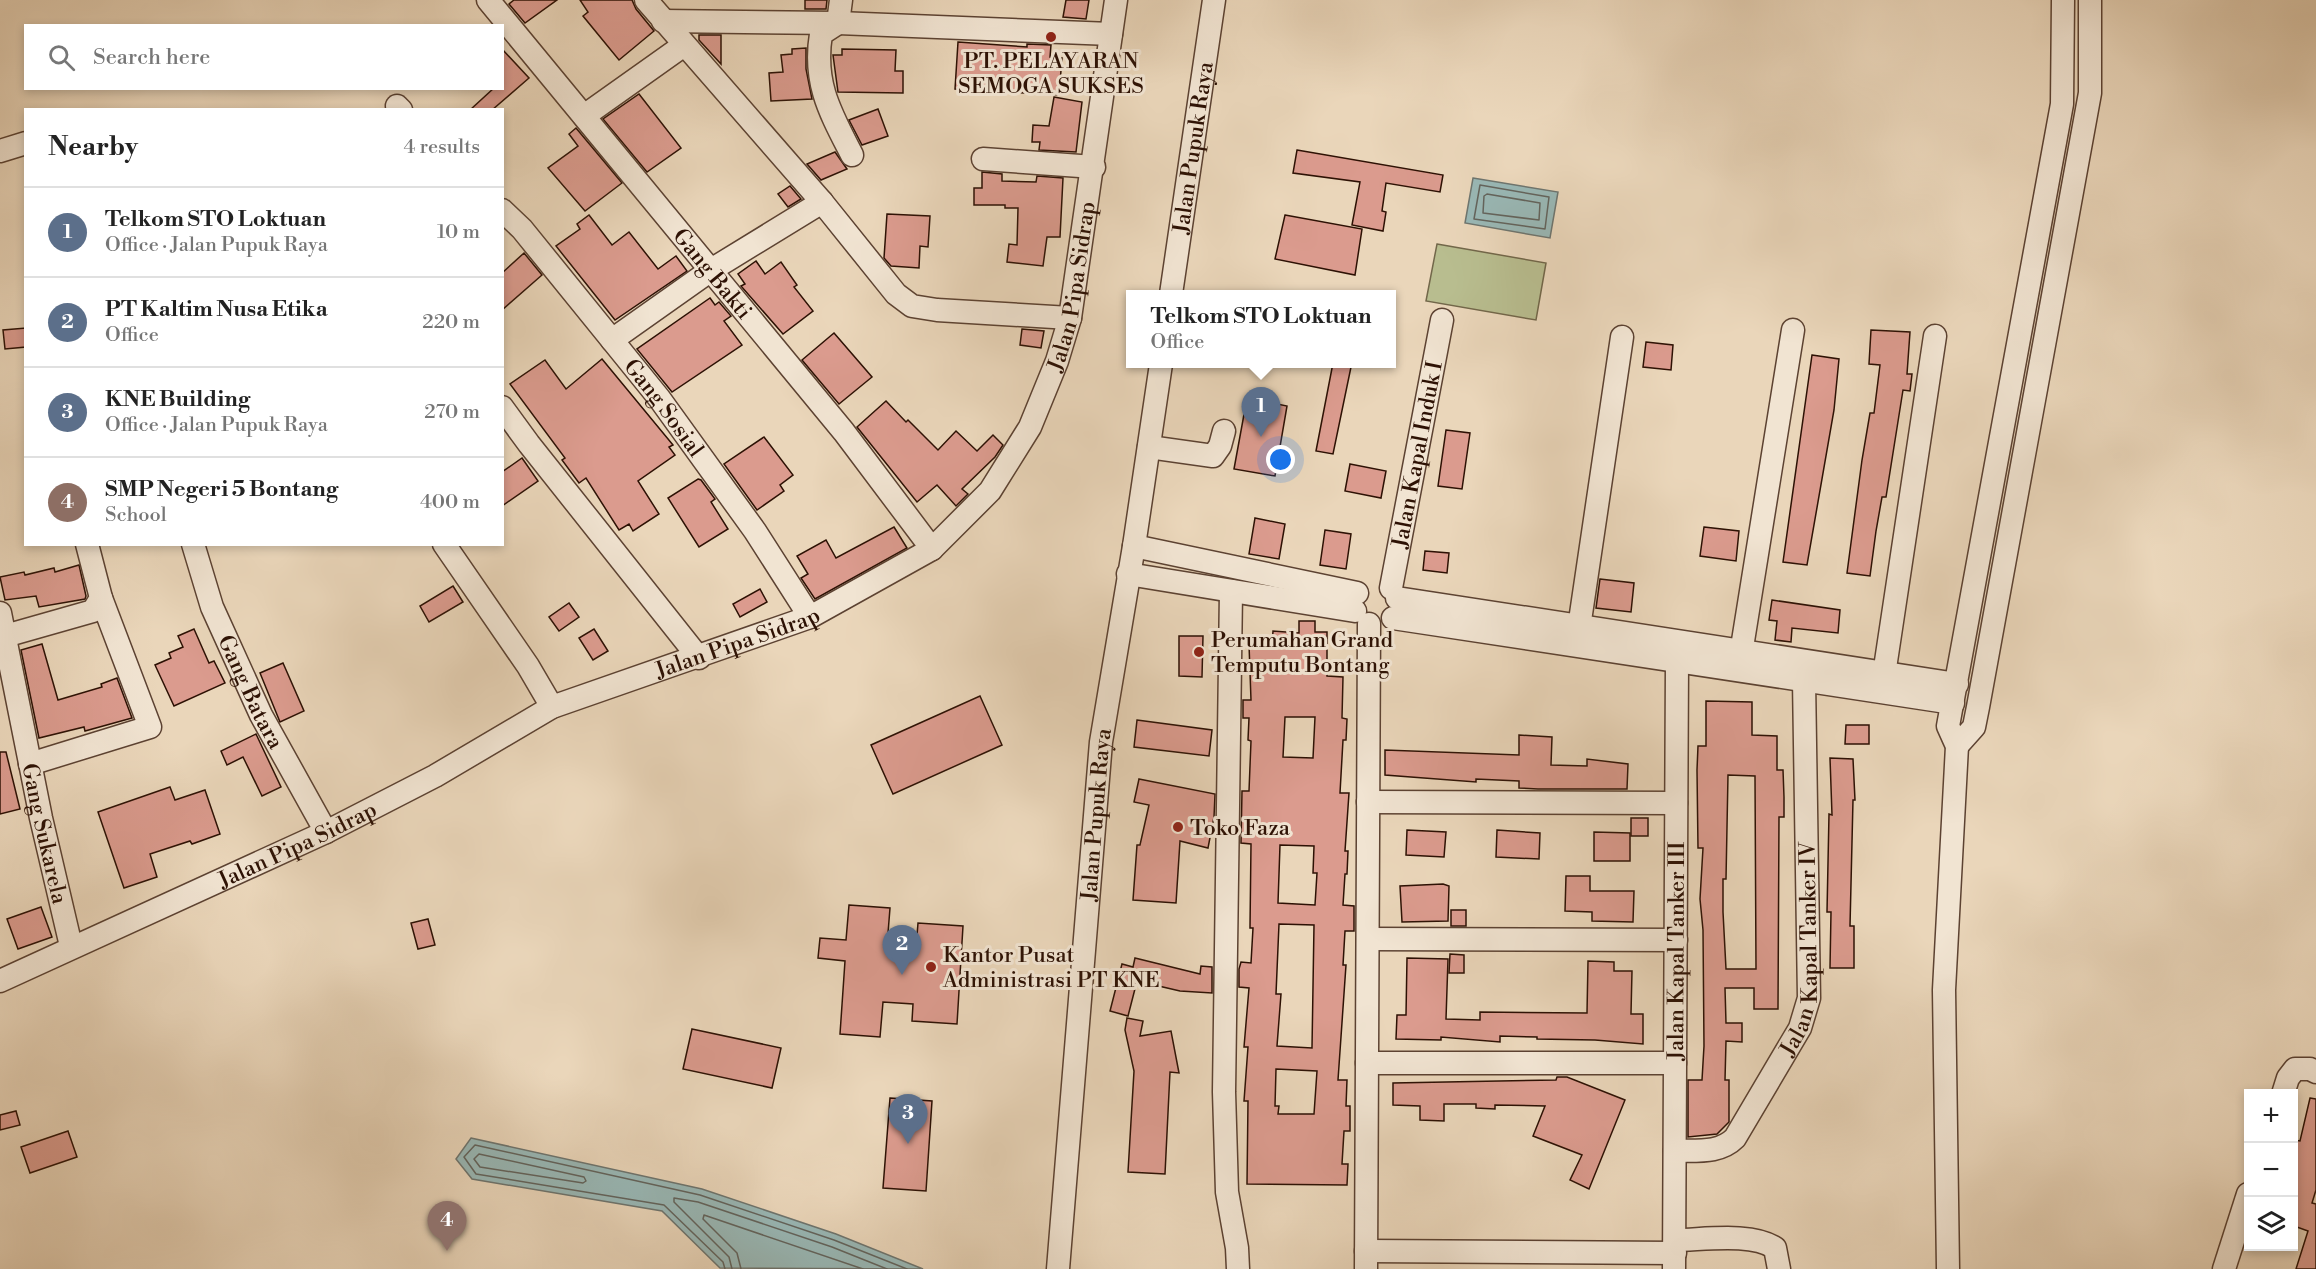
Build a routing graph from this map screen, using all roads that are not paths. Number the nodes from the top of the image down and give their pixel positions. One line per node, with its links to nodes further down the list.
1 (488, 0): 12 (street, Gang Bakti)
2 (646, 0): 8 (street)
3 (841, 0): 9 (street)
4 (1116, 0): 10 (street, Jalan Pipa Sidrap)
5 (1214, 0): 21 (street, Jalan Pupuk Raya)
6 (2063, 0): 32 (street)
7 (2090, 0): 33 (street)
8 (663, 21): 9 (street); 11 (street)
9 (838, 23): 10 (street); 15 (street)
10 (1111, 34): 17 (street, Jalan Pipa Sidrap)
11 (684, 45): 12 (street); 18 (street)
12 (584, 116): 20 (street, Gang Bakti)
13 (24, 144): 14 (street)
14 (0, 151)
15 (852, 154)
16 (983, 159): 17 (street)
17 (1094, 167): 22 (street, Jalan Pipa Sidrap)
18 (822, 202): 20 (street); 22 (street)
19 (504, 212): 27 (street, Gang Sosial)
20 (711, 270): 27 (street); 38 (street, Gang Bakti)
21 (1172, 290)
22 (1070, 318): 38 (street, Jalan Pipa Sidrap)
23 (1442, 320): 42 (street, Jalan Kapal Induk I)
24 (1793, 330): 50 (street)
25 (1935, 336): 52 (street)
26 (1622, 338): 47 (street)
27 (612, 340): 45 (street, Gang Sosial)
28 (1160, 368): 31 (street, Jalan Pupuk Raya)
29 (504, 410): 48 (street)
30 (1224, 431): 31 (street)
31 (1149, 447): 37 (street, Jalan Pupuk Raya)
32 (1985, 511): 33 (street); 53 (street)
33 (2012, 515): 55 (street)
34 (88, 546): 41 (street)
35 (194, 546): 59 (street, Gang Batara)
36 (445, 546): 54 (street)
37 (1134, 546): 39 (street, Jalan Pupuk Raya); 43 (street)
38 (932, 549): 45 (street, Jalan Pipa Sidrap)
39 (1128, 574): 40 (street); 72 (street, Jalan Pupuk Raya)
40 (1231, 591): 43 (street); 73 (street)
41 (101, 598): 46 (street); 56 (street)
42 (1394, 601): 43 (street); 43 (street); 47 (street)
43 (1361, 609): 57 (street)
44 (0, 613): 46 (street, Gang Sukarela)
45 (810, 617): 48 (street, Jalan Pipa Sidrap)
46 (4, 636): 56 (street, Gang Sukarela)
47 (1578, 636): 49 (street); 50 (street)
48 (699, 658): 54 (street, Jalan Pipa Sidrap)
49 (1677, 661): 50 (street); 58 (street, Jalan Kapal Tanker III)
50 (1740, 661): 51 (street); 52 (street)
51 (1804, 680): 52 (street); 68 (street, Jalan Kapal Tanker IV)
52 (1883, 682): 53 (street)
53 (1955, 693): 55 (street)
54 (552, 707): 59 (street, Jalan Pipa Sidrap)
55 (1957, 746): 75 (street)
56 (30, 764): 62 (street, Gang Sukarela)
57 (1368, 802): 58 (street); 60 (street)
58 (1676, 803): 61 (street, Jalan Kapal Tanker III)
59 (326, 832): 62 (street, Jalan Pipa Sidrap)
60 (1368, 939): 61 (street); 64 (street)
61 (1676, 940): 65 (street, Jalan Kapal Tanker III)
62 (71, 946): 63 (street, Jalan Pipa Sidrap)
63 (0, 981)
64 (1367, 1062): 65 (street); 71 (street)
65 (1675, 1064): 68 (street, Jalan Kapal Tanker III)
66 (2316, 1072): 67 (street)
67 (2285, 1089)
68 (1675, 1151): 70 (street, Jalan Kapal Tanker III)
69 (2247, 1197): 76 (street)
70 (1674, 1254): 71 (street); 74 (street)
71 (1366, 1260)
72 (1058, 1269)
73 (1238, 1269)
74 (1779, 1269)
75 (1948, 1269)
76 (2224, 1269)

